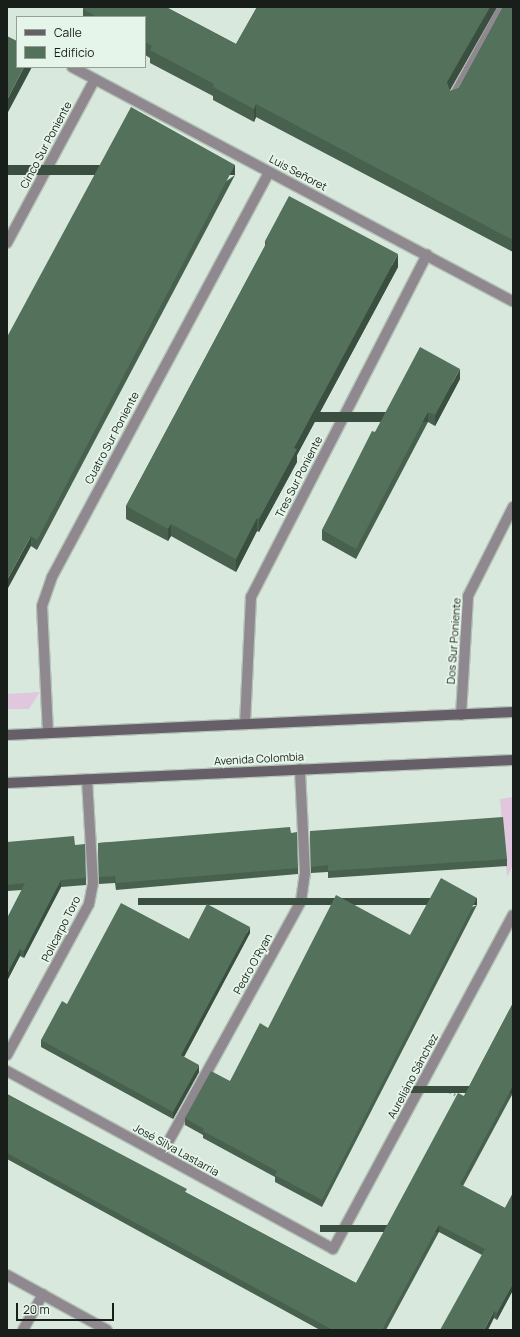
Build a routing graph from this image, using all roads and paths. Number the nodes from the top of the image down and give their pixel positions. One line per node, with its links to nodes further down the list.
1 (503, 7): 4 (street)
2 (74, 68): 3 (street, Luis Señoret)
3 (95, 79): 5 (street, Luis Señoret); 6 (street, Cinco Sur Poniente)
4 (453, 98)
5 (269, 172): 7 (street, Luis Señoret); 13 (street, Cuatro Sur Poniente)
6 (7, 243)
7 (427, 255): 8 (street, Luis Señoret); 12 (street, Tres Sur Poniente)
8 (513, 301)
9 (513, 507): 11 (street, Dos Sur Poniente)
10 (513, 712): 11 (main road)
11 (461, 714): 12 (main road)
12 (245, 724): 13 (main road)
13 (48, 733): 14 (main road)
14 (7, 735)
15 (513, 760): 16 (main road, Avenida Colombia)
16 (300, 769): 17 (main road, Avenida Colombia); 22 (street, Pedro O'Ryan)
17 (87, 779): 18 (main road, Avenida Colombia); 20 (street, Policarpo Toro)
18 (7, 783)
19 (513, 915): 23 (street, Aureliano Sánchez)
20 (7, 1055)
21 (7, 1071): 22 (street, José Silva Lastarria)
22 (161, 1155): 23 (street, José Silva Lastarria)
23 (334, 1249)
24 (7, 1275): 25 (street)
25 (43, 1294): 26 (street); 27 (street)
26 (23, 1330)
27 (107, 1330)

